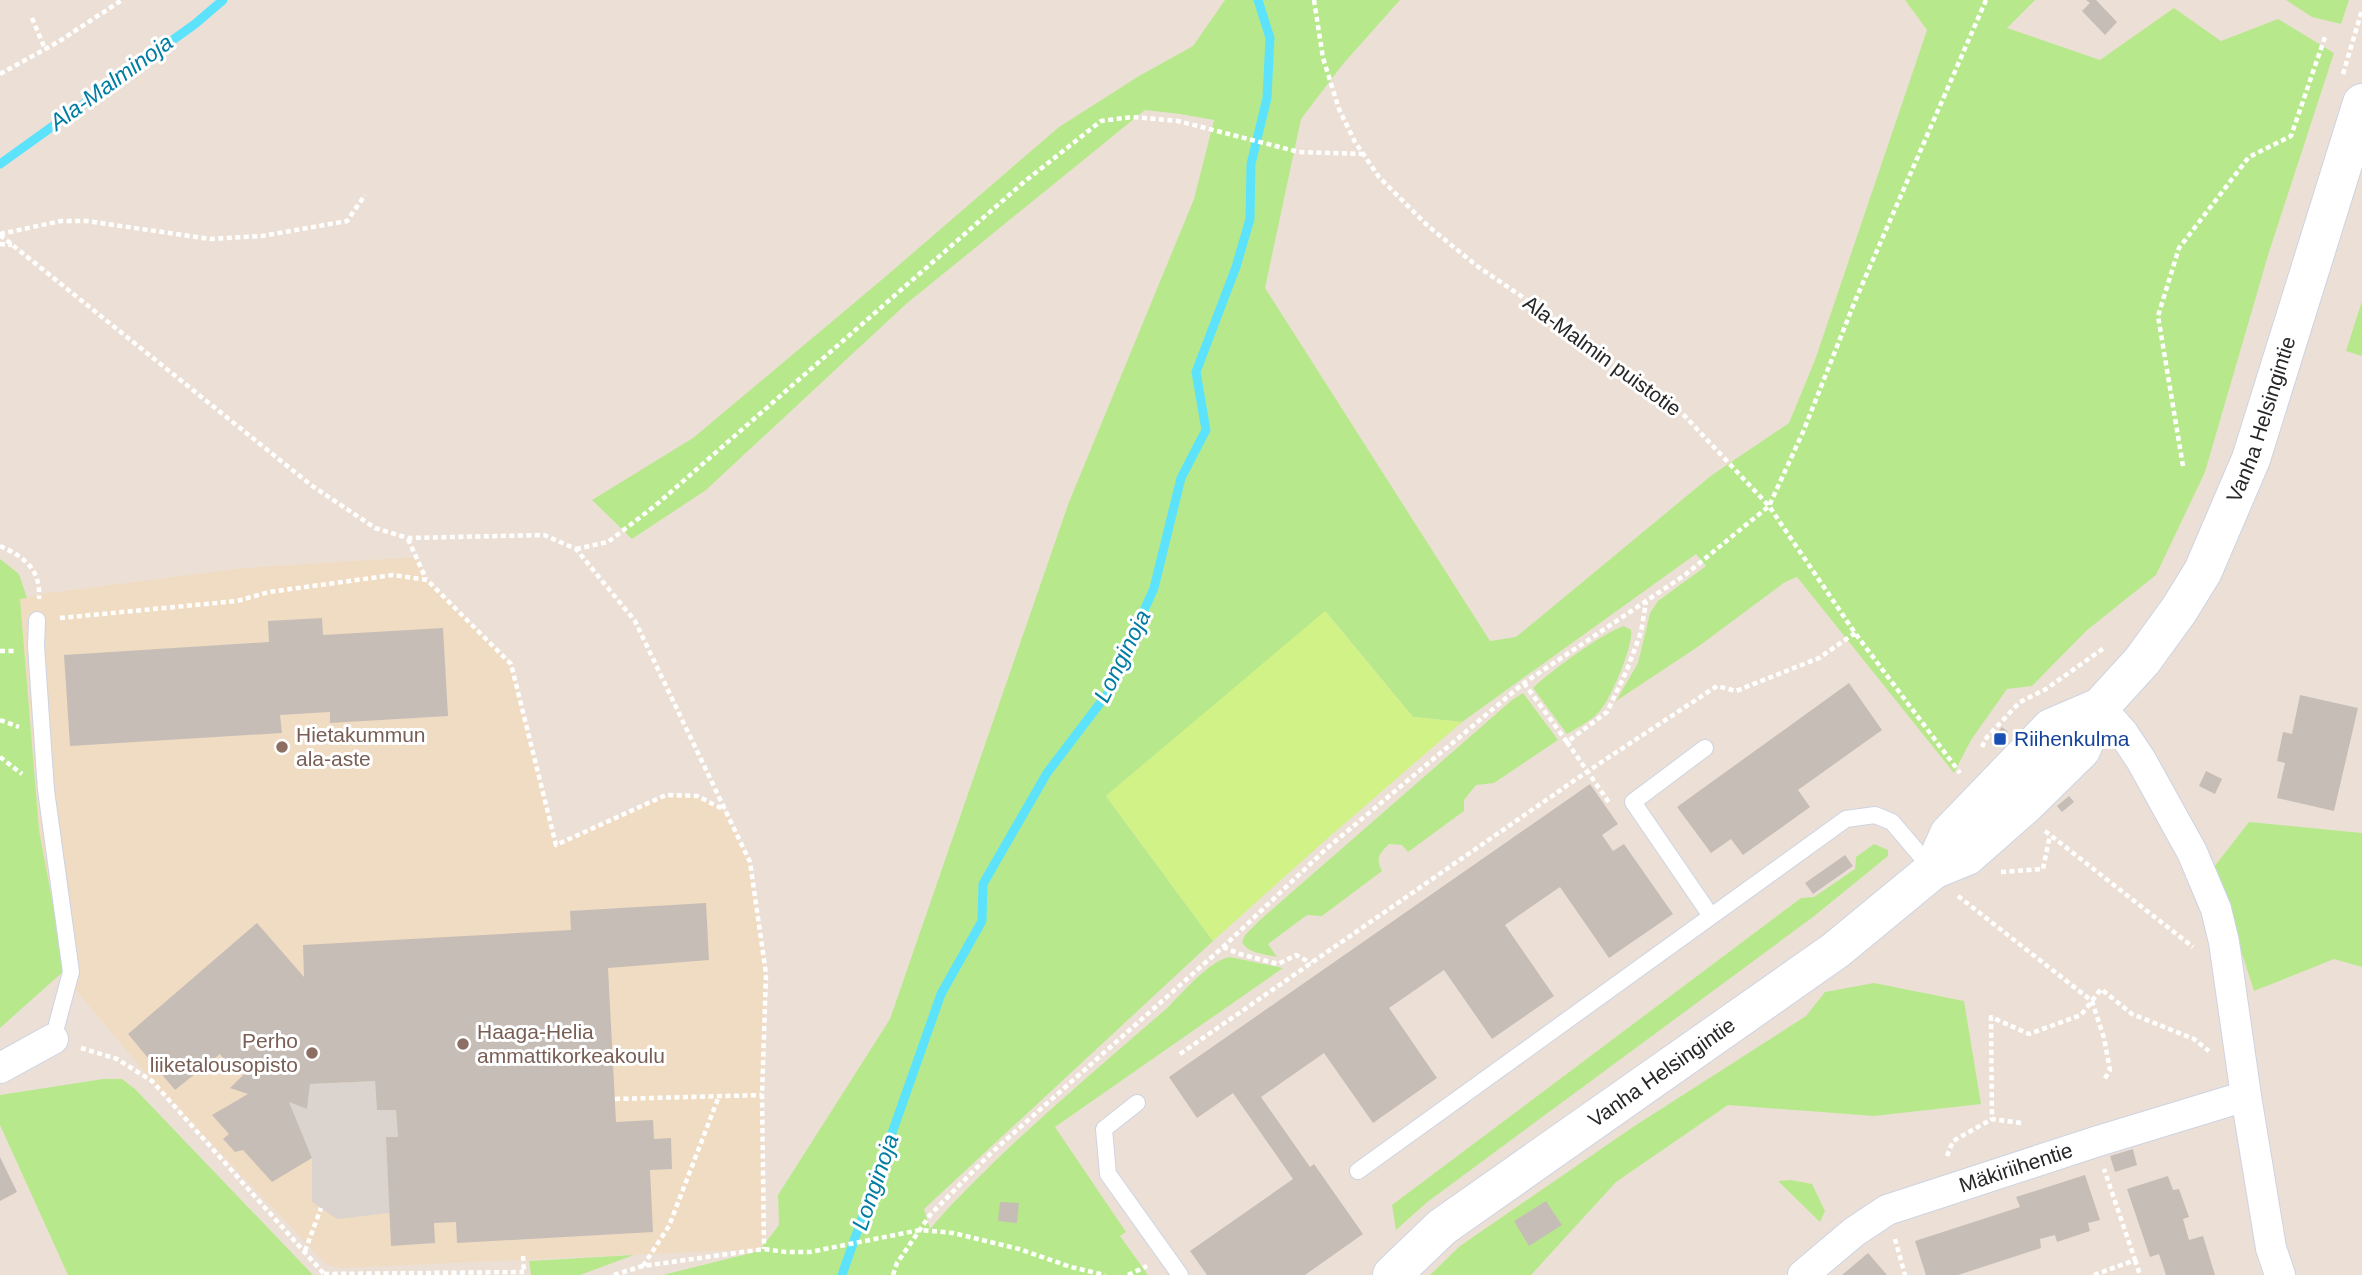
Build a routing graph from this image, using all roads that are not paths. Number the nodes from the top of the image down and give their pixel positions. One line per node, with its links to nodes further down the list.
1 (2362, 103): 3 (main road, Vanha Helsingintie)
2 (37, 620): 7 (lane)
3 (2100, 707): 5 (main road, Vanha Helsingintie); 9 (street)
4 (1705, 748): 6 (lane)
5 (1933, 870): 6 (lane); 13 (main road, Vanha Helsingintie)
6 (1711, 916): 11 (lane)
7 (53, 1039): 8 (street)
8 (0, 1069)
9 (2246, 1096): 14 (street, Mäkiriihentie); 15 (street)
10 (1137, 1103): 12 (lane)
11 (1358, 1171)
12 (1180, 1275)
13 (1392, 1275)
14 (1802, 1275)
15 (2280, 1275)

